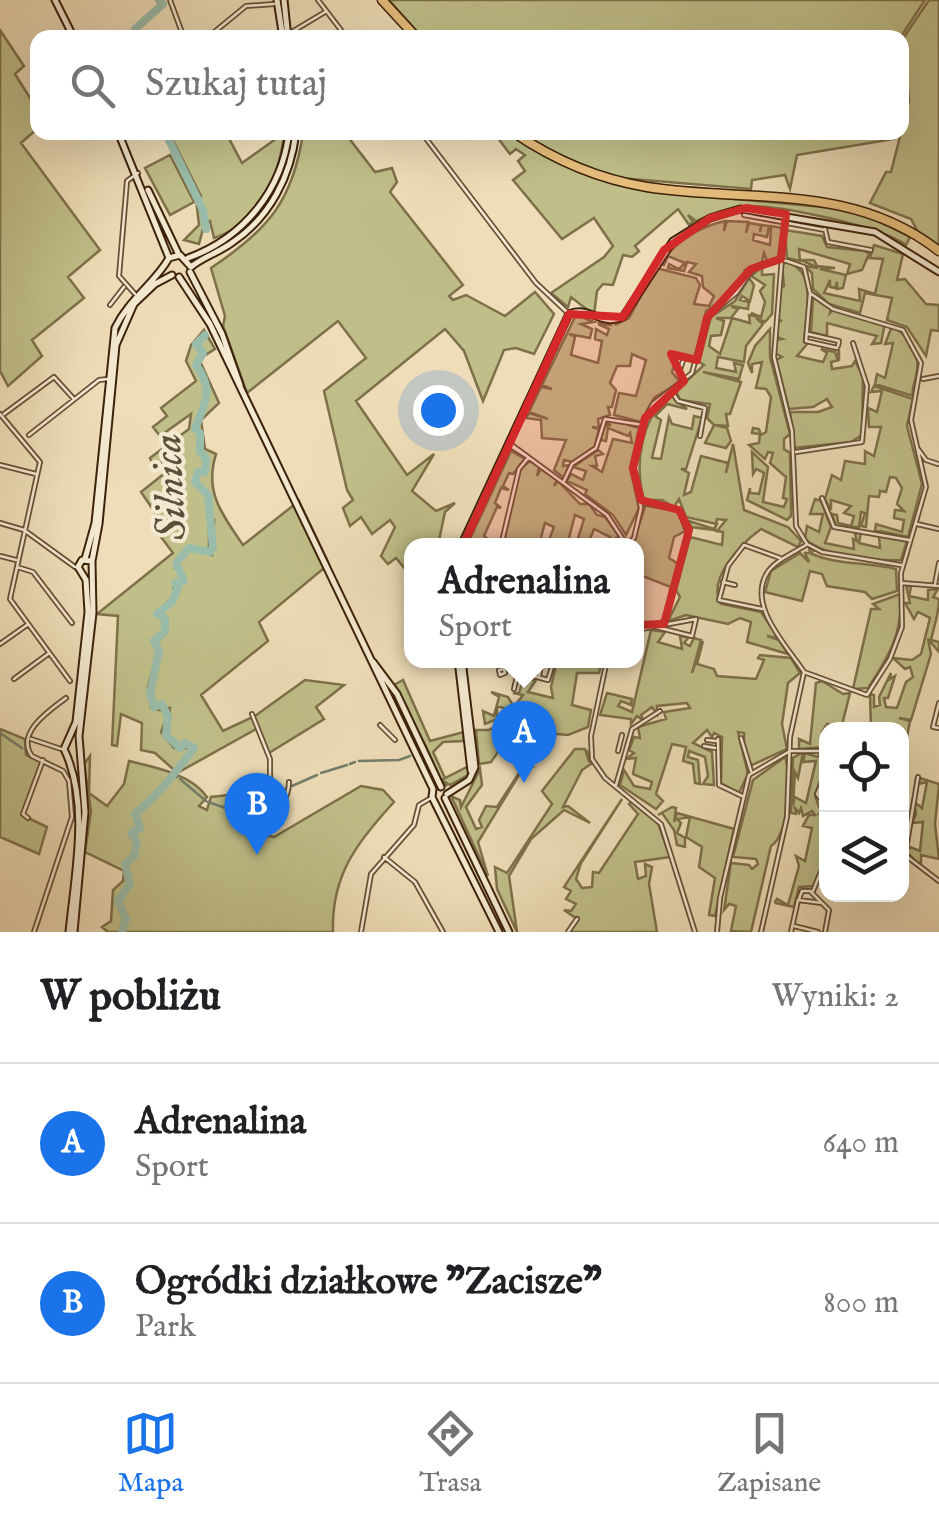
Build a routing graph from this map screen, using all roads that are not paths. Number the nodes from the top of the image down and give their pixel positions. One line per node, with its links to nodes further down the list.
1 (56, 0): 8 (main road)
2 (170, 0): 9 (street)
3 (318, 0): 7 (street)
4 (383, 0): 14 (main road)
5 (280, 1): 6 (street); 11 (main road)
6 (261, 2): 10 (street)
7 (326, 10): 12 (street); 13 (street)
8 (70, 30)
9 (181, 30)
10 (216, 30)
11 (285, 30)
12 (300, 30)
13 (341, 30)
14 (410, 30)
15 (122, 140): 19 (main road)
16 (291, 140): 25 (main road)
17 (426, 140): 37 (street)
18 (527, 140): 24 (main road)
19 (139, 176): 26 (main road); 27 (main road); 33 (street)
20 (744, 215): 21 (street)
21 (785, 218): 22 (main road); 28 (street); 37 (main road)
22 (826, 226): 23 (street); 31 (main road)
23 (871, 250)
24 (939, 251)
25 (204, 255): 26 (main road); 30 (main road)
26 (182, 256): 27 (main road); 30 (main road)
27 (169, 258): 29 (main road)
28 (781, 260): 34 (street); 41 (street); 54 (street)
29 (165, 266): 32 (main road); 35 (main road)
30 (190, 270): 32 (main road); 38 (main road)
31 (939, 272)
32 (176, 276): 38 (main road); 81 (main road)
33 (124, 286): 35 (street); 36 (street)
34 (810, 292): 39 (street); 44 (street)
35 (135, 294): 43 (main road)
36 (110, 305)
37 (572, 312): 52 (main road)
38 (212, 323): 101 (main road)
39 (806, 334): 39 (street)
40 (853, 342): 54 (street)
41 (697, 360): 45 (street); 45 (street)
42 (939, 376): 44 (street)
43 (108, 379): 47 (street); 81 (main road)
44 (921, 380): 53 (street)
45 (684, 381): 46 (street)
46 (671, 391): 49 (street); 51 (street)
47 (74, 400): 48 (street); 50 (street)
48 (2, 414): 58 (street)
49 (643, 425): 59 (street); 61 (street)
50 (29, 435)
51 (700, 436)
52 (507, 442): 55 (street); 68 (main road)
53 (917, 450): 56 (street); 65 (street)
54 (793, 452): 73 (street)
55 (529, 457): 59 (street); 69 (street)
56 (938, 464)
57 (0, 466): 58 (street)
58 (38, 474): 66 (street)
59 (564, 482): 70 (street)
60 (822, 498): 72 (street)
61 (642, 503): 62 (street); 71 (street)
62 (684, 520): 63 (street); 97 (street)
63 (691, 520)
64 (0, 523): 66 (street)
65 (915, 523): 67 (street); 72 (street)
66 (24, 530): 79 (street); 81 (street)
67 (939, 530)
68 (464, 538)
69 (503, 538)
70 (622, 538)
71 (633, 538)
72 (910, 540): 83 (street)
73 (807, 544): 80 (street); 83 (street)
74 (750, 546): 75 (street); 76 (street); 85 (street)
75 (760, 549): 77 (street); 80 (street)
76 (749, 553)
77 (758, 555)
78 (0, 556): 79 (street)
79 (18, 560): 84 (street)
80 (782, 561): 94 (street)
81 (84, 562): 86 (main road); 86 (main road)
82 (939, 563): 91 (street)
83 (902, 566): 89 (street)
84 (16, 567): 93 (street); 95 (street)
85 (726, 574): 87 (street); 88 (street)
86 (87, 575): 127 (main road)
87 (736, 576)
88 (723, 582): 90 (street); 94 (street)
89 (901, 582): 91 (street); 109 (street)
90 (734, 584)
91 (937, 586)
92 (0, 597): 93 (street)
93 (10, 598): 96 (street)
94 (764, 609): 109 (street)
95 (72, 623)
96 (28, 624): 100 (street); 102 (street)
97 (664, 624): 98 (street); 98 (street)
98 (656, 627): 99 (street)
99 (644, 629)
100 (0, 644)
101 (365, 652): 116 (main road); 119 (main road)
102 (49, 653): 111 (street); 112 (street)
103 (461, 668): 140 (main road)
104 (519, 668): 113 (street)
105 (531, 668): 110 (street)
106 (540, 668): 110 (street)
107 (552, 668): 110 (street)
108 (605, 668): 138 (street)
109 (804, 672): 131 (street)
110 (538, 678)
111 (14, 679)
112 (70, 681)
113 (514, 689)
114 (66, 698): 122 (street)
115 (939, 703): 121 (street)
116 (404, 710): 119 (main road); 140 (main road)
117 (660, 711): 123 (street)
118 (252, 714): 139 (street)
119 (395, 715): 140 (main road)
120 (380, 724): 125 (street)
121 (939, 728)
122 (30, 738): 127 (street); 134 (street)
123 (629, 738): 130 (street); 138 (street)
124 (741, 738): 135 (street)
125 (394, 740)
126 (707, 740): 129 (street)
127 (70, 746): 133 (main road); 133 (main road); 154 (main road)
128 (704, 746): 129 (street)
129 (717, 748): 141 (street)
130 (618, 750)
131 (790, 751): 132 (street); 135 (street); 162 (street)
132 (819, 751)
133 (80, 756): 154 (main road)
134 (43, 760): 142 (street); 153 (street)
135 (752, 772): 141 (street)
136 (918, 777): 146 (street)
137 (290, 782): 143 (street)
138 (616, 786): 160 (street)
139 (270, 789)
140 (440, 793): 144 (street); 157 (main road); 158 (main road)
141 (744, 796): 161 (street)
142 (28, 818)
143 (260, 823)
144 (382, 856): 155 (street); 156 (street)
145 (819, 878): 147 (street)
146 (939, 881)
147 (817, 886): 148 (street)
148 (812, 892): 149 (street); 150 (street)
149 (798, 900): 150 (street); 152 (street)
150 (823, 904): 165 (street)
151 (577, 919): 159 (street)
152 (792, 926): 163 (street); 164 (street)
153 (34, 932)
154 (71, 932)
155 (361, 932)
156 (443, 932)
157 (499, 932)
158 (509, 932)
159 (568, 932)
160 (695, 932)
161 (717, 932)
162 (761, 932)
163 (791, 932)
164 (818, 932)
165 (826, 932)

